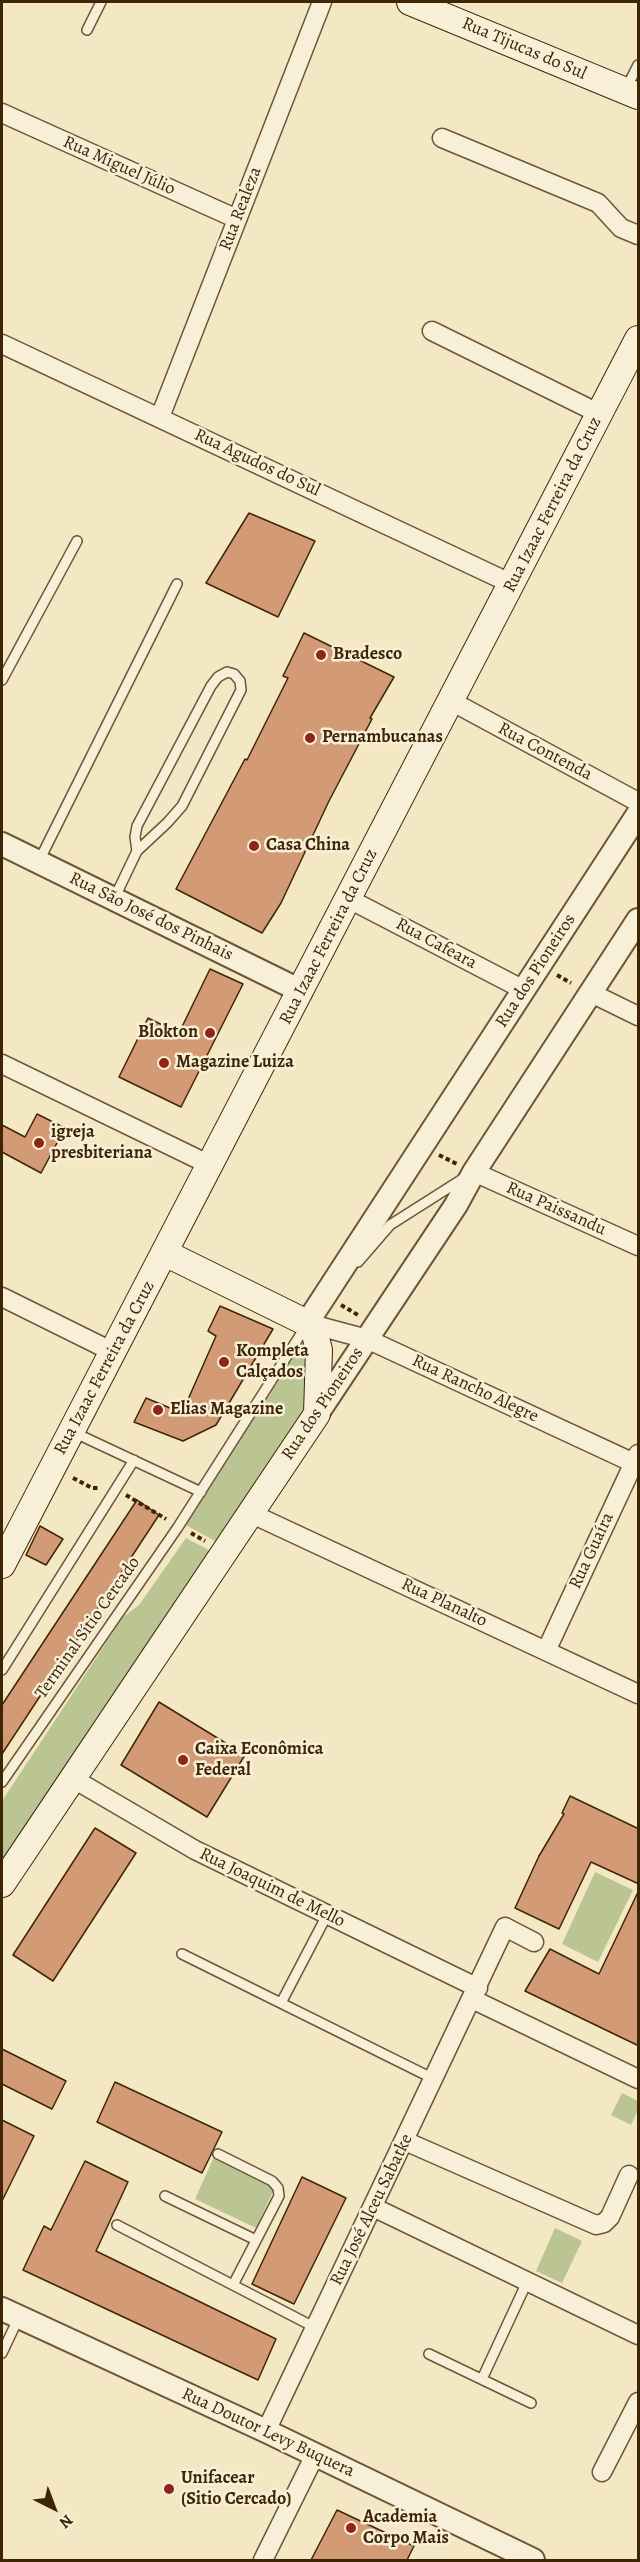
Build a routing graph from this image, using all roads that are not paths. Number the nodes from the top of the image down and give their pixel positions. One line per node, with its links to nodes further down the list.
1 (101, 2): 4 (lane)
2 (321, 2): 9 (street, Rua Realeza)
3 (410, 2): 6 (main road, Rua Tijucas do Sul)
4 (87, 30)
5 (639, 65): 6 (lane)
6 (632, 93)
7 (2, 113): 9 (street, Rua Miguel Júlio)
8 (442, 138): 10 (street)
9 (237, 219): 15 (street, Rua Realeza)
10 (639, 235)
11 (432, 331): 14 (street)
12 (639, 339): 14 (main road, Rua Izaac Ferreira da Cruz)
13 (2, 344): 15 (street, Rua Agudos do Sul)
14 (600, 414): 18 (main road, Rua Izaac Ferreira da Cruz)
15 (160, 417): 18 (street, Rua Agudos do Sul)
16 (77, 541): 19 (lane)
17 (177, 584): 25 (lane)
18 (512, 584): 20 (main road, Rua Izaac Ferreira da Cruz)
19 (2, 680)
20 (451, 702): 21 (street, Rua Contenda); 27 (main road, Rua Izaac Ferreira da Cruz)
21 (639, 802)
22 (639, 814): 29 (street, Rua dos Pioneiros)
23 (2, 844): 25 (street, Rua São José dos Pinhais)
24 (137, 851): 24 (lane); 26 (lane)
25 (39, 861): 26 (street, Rua São José dos Pinhais)
26 (114, 898): 30 (street, Rua São José dos Pinhais)
27 (349, 899): 29 (street, Rua Cafeara); 30 (main road, Rua Izaac Ferreira da Cruz)
28 (639, 920): 31 (street, Rua dos Pioneiros)
29 (524, 990): 39 (street, Rua dos Pioneiros)
30 (301, 991): 34 (main road, Rua Izaac Ferreira da Cruz)
31 (591, 993): 32 (street); 35 (street, Rua dos Pioneiros)
32 (639, 1016)
33 (2, 1064): 34 (street)
34 (210, 1166): 37 (main road, Rua Izaac Ferreira da Cruz)
35 (474, 1172): 36 (street, Rua Paissandu); 39 (lane); 40 (street, Rua dos Pioneiros)
36 (639, 1246)
37 (165, 1253): 39 (main road, Rua Rancho Alegre); 41 (main road, Rua Izaac Ferreira da Cruz)
38 (2, 1297): 41 (street)
39 (307, 1323): 40 (street, Rua Rancho Alegre); 42 (main road); 46 (lane, Rua dos Pioneiros)
40 (372, 1333): 42 (street, Rua dos Pioneiros); 45 (street, Rua Rancho Alegre)
41 (113, 1352): 43 (main road, Rua Izaac Ferreira da Cruz)
42 (317, 1414): 47 (main road, Rua dos Pioneiros)
43 (72, 1431): 44 (lane); 48 (main road, Rua Izaac Ferreira da Cruz)
44 (134, 1460): 46 (lane); 50 (lane)
45 (637, 1460): 49 (street, Rua Guaíra)
46 (201, 1492): 53 (lane, Terminal Sítio Cercado)
47 (250, 1513): 49 (street, Rua Planalto); 52 (main road, Rua dos Pioneiros)
48 (2, 1565)
49 (546, 1651): 51 (street, Rua Planalto)
50 (2, 1670)
51 (639, 1694)
52 (72, 1778): 54 (main road, Rua dos Pioneiros); 55 (street, Rua Joaquim de Mello)
53 (2, 1782)
54 (2, 1884)
55 (327, 1915): 58 (street, Rua Joaquim de Mello); 59 (lane)
56 (534, 1942): 58 (street, Rua José Alceu Sabatke)
57 (182, 1954): 59 (lane)
58 (475, 1994): 60 (street, Rua Joaquim de Mello); 61 (street, Rua José Alceu Sabatke)
59 (281, 2003): 61 (lane)
60 (638, 2078)
61 (434, 2079): 62 (street, Rua José Alceu Sabatke)
62 (405, 2141): 64 (street); 66 (street, Rua José Alceu Sabatke)
63 (218, 2154): 68 (lane)
64 (629, 2175)
65 (165, 2196): 68 (lane)
66 (373, 2207): 69 (street); 72 (street, Rua José Alceu Sabatke)
67 (117, 2225): 70 (lane)
68 (256, 2240): 70 (lane)
69 (527, 2282): 73 (street); 76 (lane)
70 (233, 2285): 72 (lane)
71 (10, 2313): 74 (lane); 79 (street, Rua Doutor Levy Buquera)
72 (316, 2328): 79 (street, Rua José Alceu Sabatke)
73 (639, 2335)
74 (2, 2353)
75 (429, 2354): 76 (lane)
76 (482, 2379): 78 (lane)
77 (639, 2402): 81 (street)
78 (531, 2403)
79 (266, 2432): 80 (street, Rua Doutor Levy Buquera)
80 (315, 2455): 82 (street); 83 (street, Rua Doutor Levy Buquera)
81 (602, 2472)
82 (263, 2560)
83 (533, 2560)

